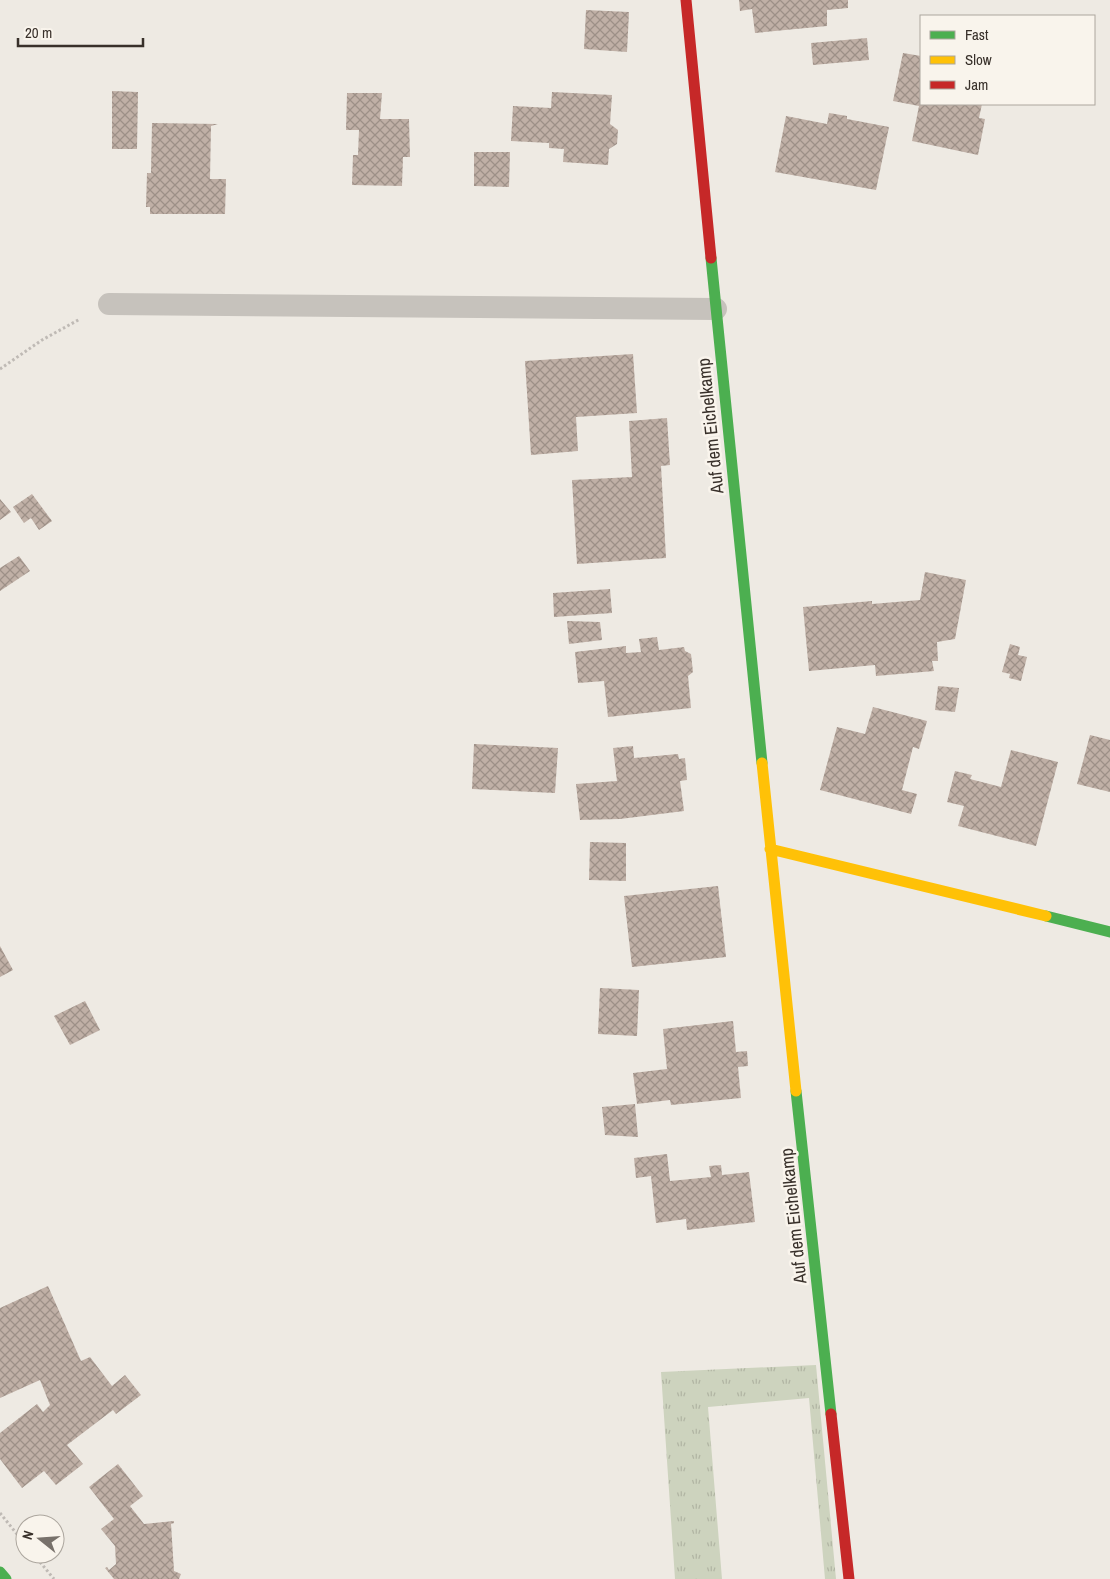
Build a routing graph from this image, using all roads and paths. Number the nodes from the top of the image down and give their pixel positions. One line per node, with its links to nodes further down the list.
1 (686, 0): 3 (street, Auf dem Eichelkamp)
2 (109, 304): 3 (lane); 4 (path)
3 (716, 309): 5 (street, Auf dem Eichelkamp)
4 (0, 368)
5 (770, 849): 6 (street); 13 (street, Auf dem Eichelkamp)
6 (1110, 932)
7 (0, 1513): 8 (path)
8 (15, 1532)
9 (41, 1564): 12 (path)
10 (0, 1572): 11 (street)
11 (6, 1579)
12 (54, 1579)
13 (849, 1579)

